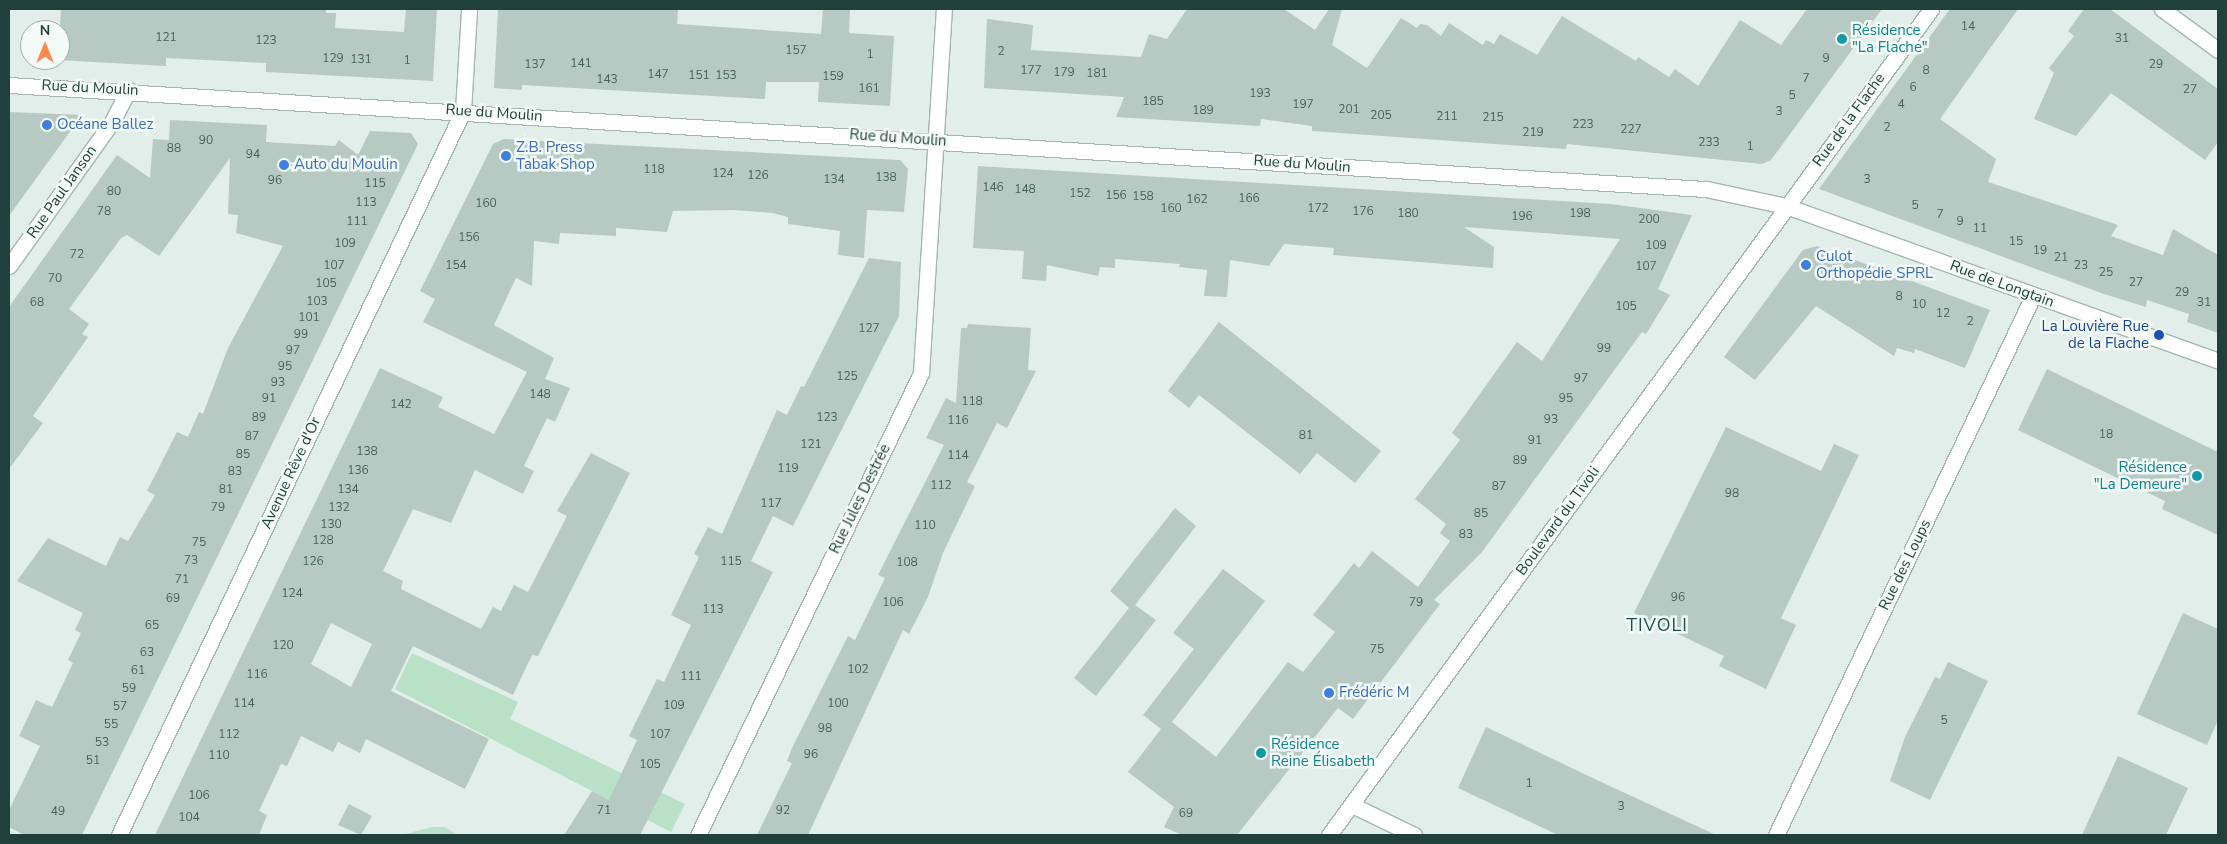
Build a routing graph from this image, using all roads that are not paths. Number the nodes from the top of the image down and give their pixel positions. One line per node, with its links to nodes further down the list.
1 (469, 9): 8 (street)
2 (944, 9): 9 (street, Rue Jules Destrée)
3 (1931, 9): 10 (street, Rue de la Flache)
4 (2162, 9): 5 (street)
5 (2218, 50)
6 (9, 84): 7 (street, Rue du Moulin)
7 (128, 90): 8 (street, Rue du Moulin); 11 (street, Rue Paul Janson)
8 (463, 111): 9 (street, Rue du Moulin); 15 (street, Avenue Rêve d'Or)
9 (938, 141): 10 (street, Rue du Moulin); 16 (street, Rue Jules Destrée)
10 (1786, 206): 12 (street, Rue de Longtain); 14 (street, Boulevard du Tivoli)
11 (9, 266)
12 (2033, 296): 13 (street, Rue de Longtain); 19 (street, Rue des Loups)
13 (2218, 361)
14 (1352, 805): 17 (street, Boulevard du Tivoli); 18 (street)
15 (120, 835)
16 (698, 835)
17 (1329, 835)
18 (1414, 835)
19 (1776, 835)

